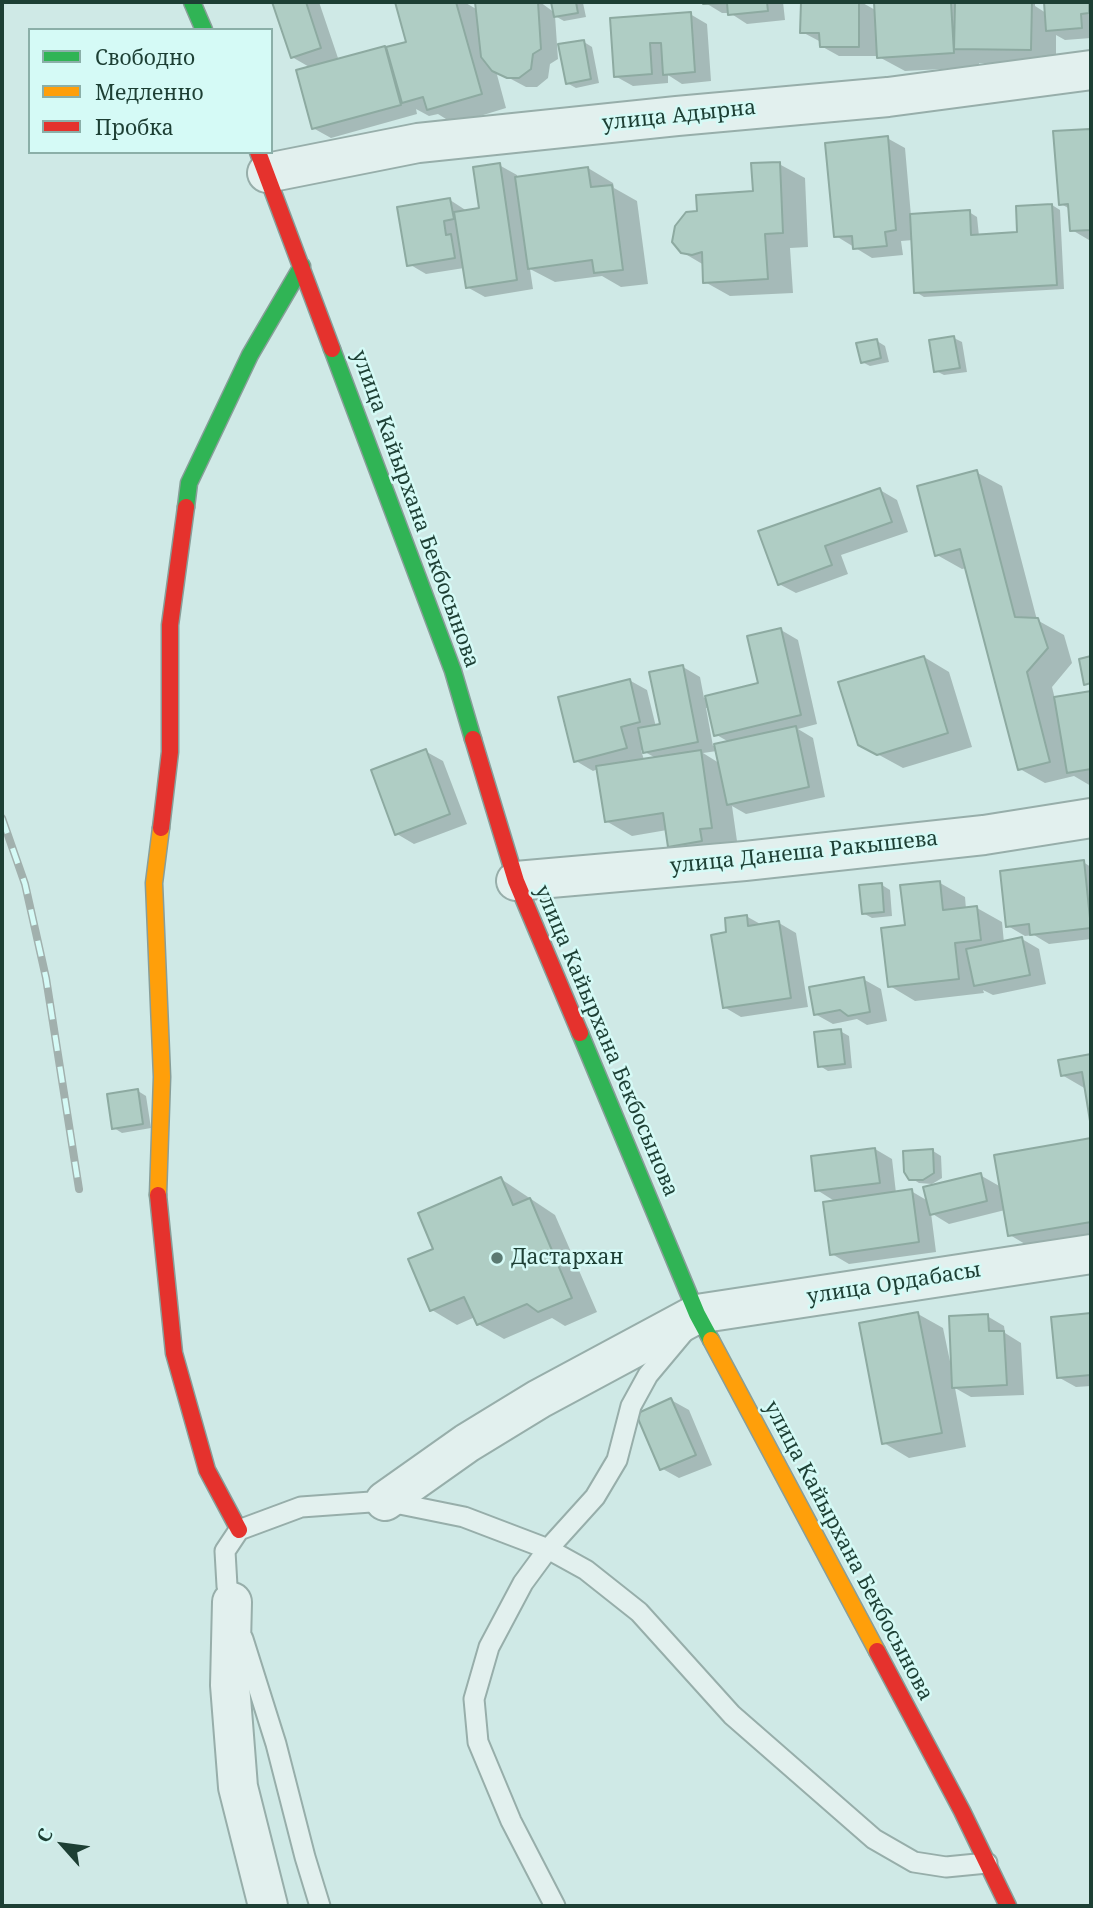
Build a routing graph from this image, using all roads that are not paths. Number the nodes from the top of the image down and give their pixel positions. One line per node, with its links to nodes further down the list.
1 (192, 2): 2 (street)
2 (203, 28)
3 (1091, 70): 4 (street, улица Адырна)
4 (263, 162): 5 (street, улица Кайырхана Бекбосынова)
5 (302, 266): 7 (street, улица Кайырхана Бекбосынова); 11 (street)
6 (1091, 818): 7 (street, улица Данеша Ракышева)
7 (516, 881): 9 (street, улица Кайырхана Бекбосынова)
8 (1091, 1254): 9 (street, улица Ордабасы)
9 (697, 1314): 10 (street, улица Ордабасы); 12 (lane); 14 (street, улица Кайырхана Бекбосынова)
10 (385, 1501): 11 (lane); 12 (lane)
11 (239, 1530): 13 (lane)
12 (548, 1549): 14 (lane); 17 (lane)
13 (232, 1602): 15 (street); 16 (lane)
14 (987, 1863): 18 (street, улица Кайырхана Бекбосынова)
15 (268, 1906)
16 (320, 1906)
17 (555, 1906)
18 (1008, 1906)

